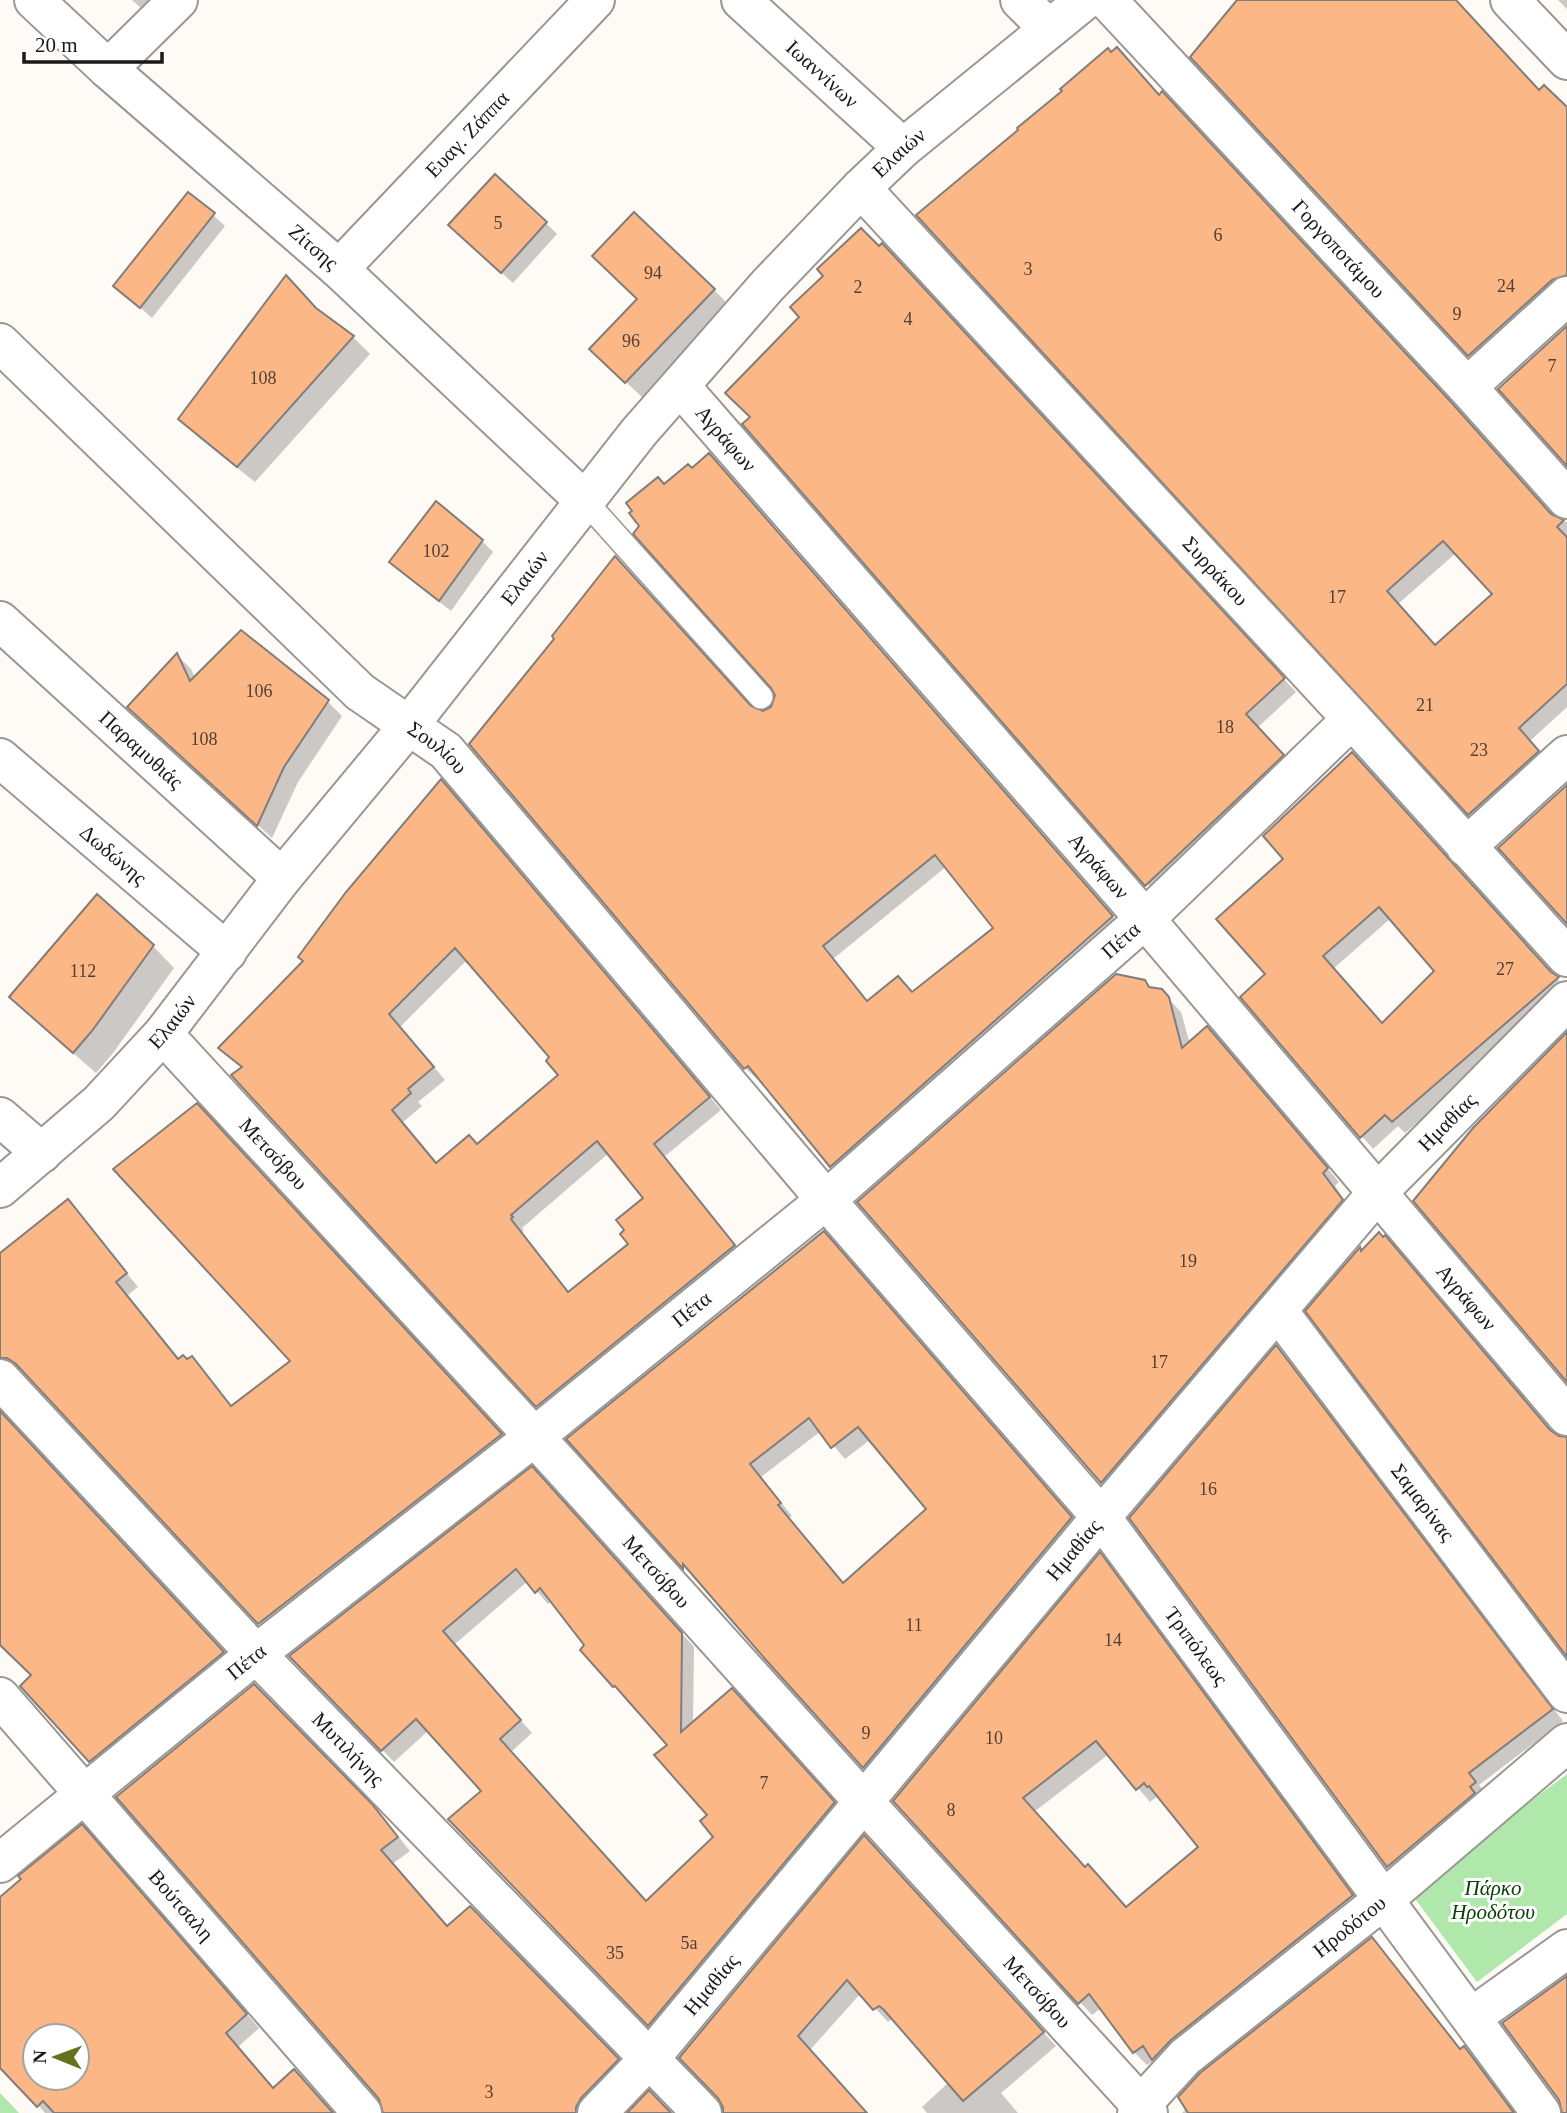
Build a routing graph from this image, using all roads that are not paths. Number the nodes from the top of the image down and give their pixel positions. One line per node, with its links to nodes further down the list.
1 (34, 0): 11 (street, Ζίτσης)
2 (178, 0): 11 (street)
3 (595, 0): 14 (street, Ευαγ. Ζάππα)
4 (741, 0): 12 (street, Ιωαννίνων)
5 (1020, 0): 9 (street)
6 (1084, 0): 9 (street, Ελαιών)
7 (1107, 0): 18 (street, Γοργοποτάμου)
8 (1510, 0): 10 (street)
9 (1049, 29): 12 (street, Ελαιών)
10 (1567, 60)
11 (108, 69): 14 (street, Ζίτσης)
12 (903, 148): 13 (street, Ελαιών)
13 (861, 188): 17 (street, Ελαιών); 23 (street, Συρράκου)
14 (339, 269): 20 (street, Ζίτσης)
15 (1567, 296): 18 (street)
16 (0, 343): 24 (street, Σουλίου)
17 (680, 386): 20 (street, Ελαιών); 29 (street, Αγράφων)
18 (1467, 387): 19 (street, Γοργοποτάμου)
19 (1567, 499)
20 (586, 502): 22 (lane); 24 (street, Ελαιών)
21 (0, 621): 28 (street, Παραμυθιάς)
22 (761, 698)
23 (1352, 719): 27 (street, Συρράκου); 29 (street, Πέτα)
24 (410, 724): 28 (street, Ελαιών); 38 (street, Σουλίου)
25 (1567, 755): 27 (street)
26 (0, 758): 30 (street, Δωδώνης)
27 (1466, 847): 31 (street, Συρράκου)
28 (282, 878): 30 (street, Ελαιών)
29 (1145, 919): 37 (street, Αγράφων); 38 (street, Πέτα)
30 (227, 952): 33 (street, Ελαιών)
31 (1567, 957)
32 (1567, 1001): 37 (street, Ημαθίας)
33 (163, 1034): 35 (street, Ελαιών); 42 (street, Μετσόβου)
34 (0, 1117): 35 (street)
35 (42, 1153): 36 (street, Ελαιών)
36 (0, 1188)
37 (1377, 1193): 39 (street, Ημαθίας); 41 (street, Αγράφων)
38 (827, 1200): 42 (street, Πέτα); 43 (street, Τριπόλεως)
39 (1278, 1311): 43 (street, Ημαθίας); 45 (street, Σαμαρίνας)
40 (0, 1380): 44 (street, Μυτιλήνης)
41 (1567, 1416)
42 (534, 1437): 44 (street, Πέτα); 49 (street, Μετσόβου)
43 (1101, 1517): 49 (street, Ημαθίας); 51 (street, Τριπόλεως)
44 (256, 1654): 48 (street, Πέτα); 54 (street, Μυτιλήνης)
45 (1567, 1693)
46 (0, 1697): 48 (street, Βούτσαλη)
47 (1567, 1743): 51 (street, Ηροδότου)
48 (83, 1794): 50 (street, Πέτα); 56 (street, Βούτσαλη)
49 (863, 1801): 54 (street, Ημαθίας); 55 (street, Μετσόβου)
50 (0, 1863)
51 (1383, 1900): 53 (street, Τριπόλεως); 55 (street, Ηροδότου)
52 (1567, 1949): 53 (street)
53 (1472, 2017): 59 (street, Τριπόλεως)
54 (650, 2058): 57 (street, Ημαθίας); 58 (street, Μυτιλήνης)
55 (1142, 2110)
56 (362, 2113)
57 (597, 2113)
58 (702, 2113)
59 (1541, 2113)

